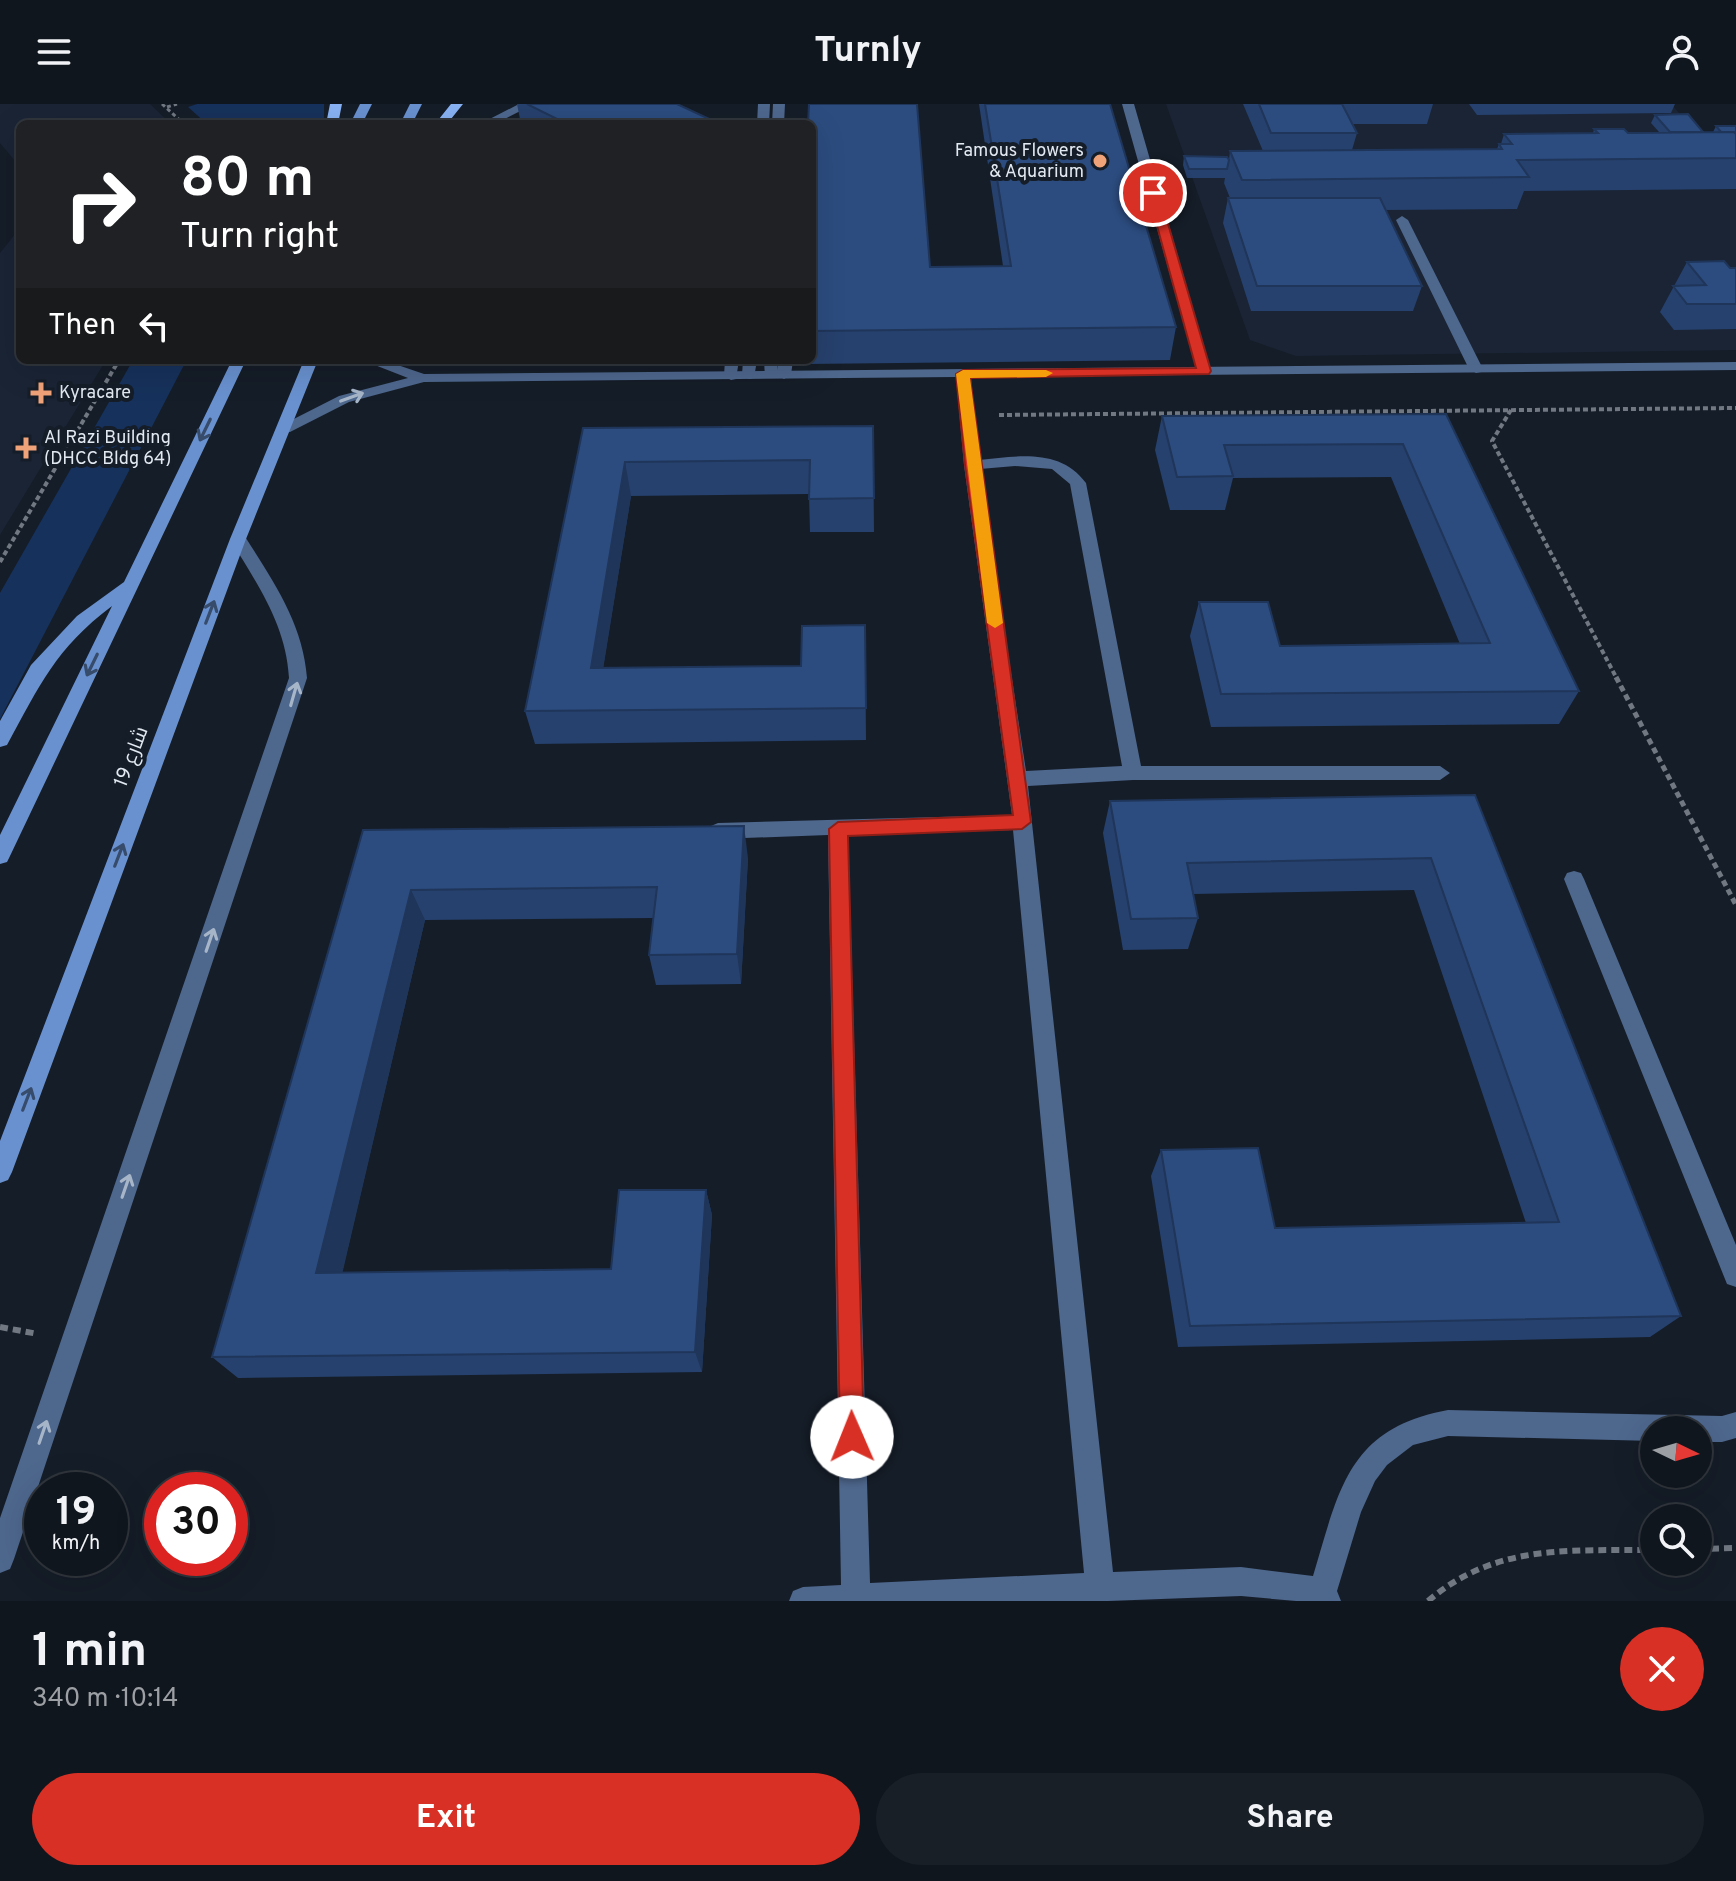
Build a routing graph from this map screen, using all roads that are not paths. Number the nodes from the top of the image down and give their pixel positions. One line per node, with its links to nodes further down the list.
1 (457, 104): 4 (main road)
2 (528, 104): 5 (street)
3 (1128, 104): 15 (street)
4 (444, 120)
5 (494, 120)
6 (1402, 220): 14 (street)
7 (237, 364): 21 (main road, one-way to 21)
8 (309, 364): 18 (main road, شارع 19)
9 (381, 364): 17 (street)
10 (1736, 366): 14 (street)
11 (732, 368): 12 (street); 17 (street)
12 (750, 368): 13 (street)
13 (778, 368): 16 (street)
14 (1476, 369): 15 (street)
15 (1204, 371): 16 (street)
16 (963, 374): 19 (street)
17 (424, 378): 18 (street, one-way to 17)
18 (285, 429): 20 (main road, شارع 19)
19 (972, 465): 23 (street); 25 (street)
20 (238, 539): 31 (main road, شارع 19, one-way to 20); 34 (street, one-way to 20)
21 (132, 584): 22 (main road); 29 (main road, one-way to 29)
22 (0, 740)
23 (1133, 773): 24 (street); 25 (street)
24 (1440, 773)
25 (1018, 779): 26 (street)
26 (1022, 822): 27 (street); 35 (street)
27 (838, 829): 28 (street); 36 (street)
28 (700, 831)
29 (0, 856)
30 (1574, 879): 32 (street)
31 (0, 1172)
32 (1736, 1275)
33 (1736, 1425): 37 (street)
34 (0, 1559)
35 (1100, 1587): 36 (street); 37 (street)
36 (856, 1597): 38 (street)
37 (1324, 1597)
38 (803, 1601)

